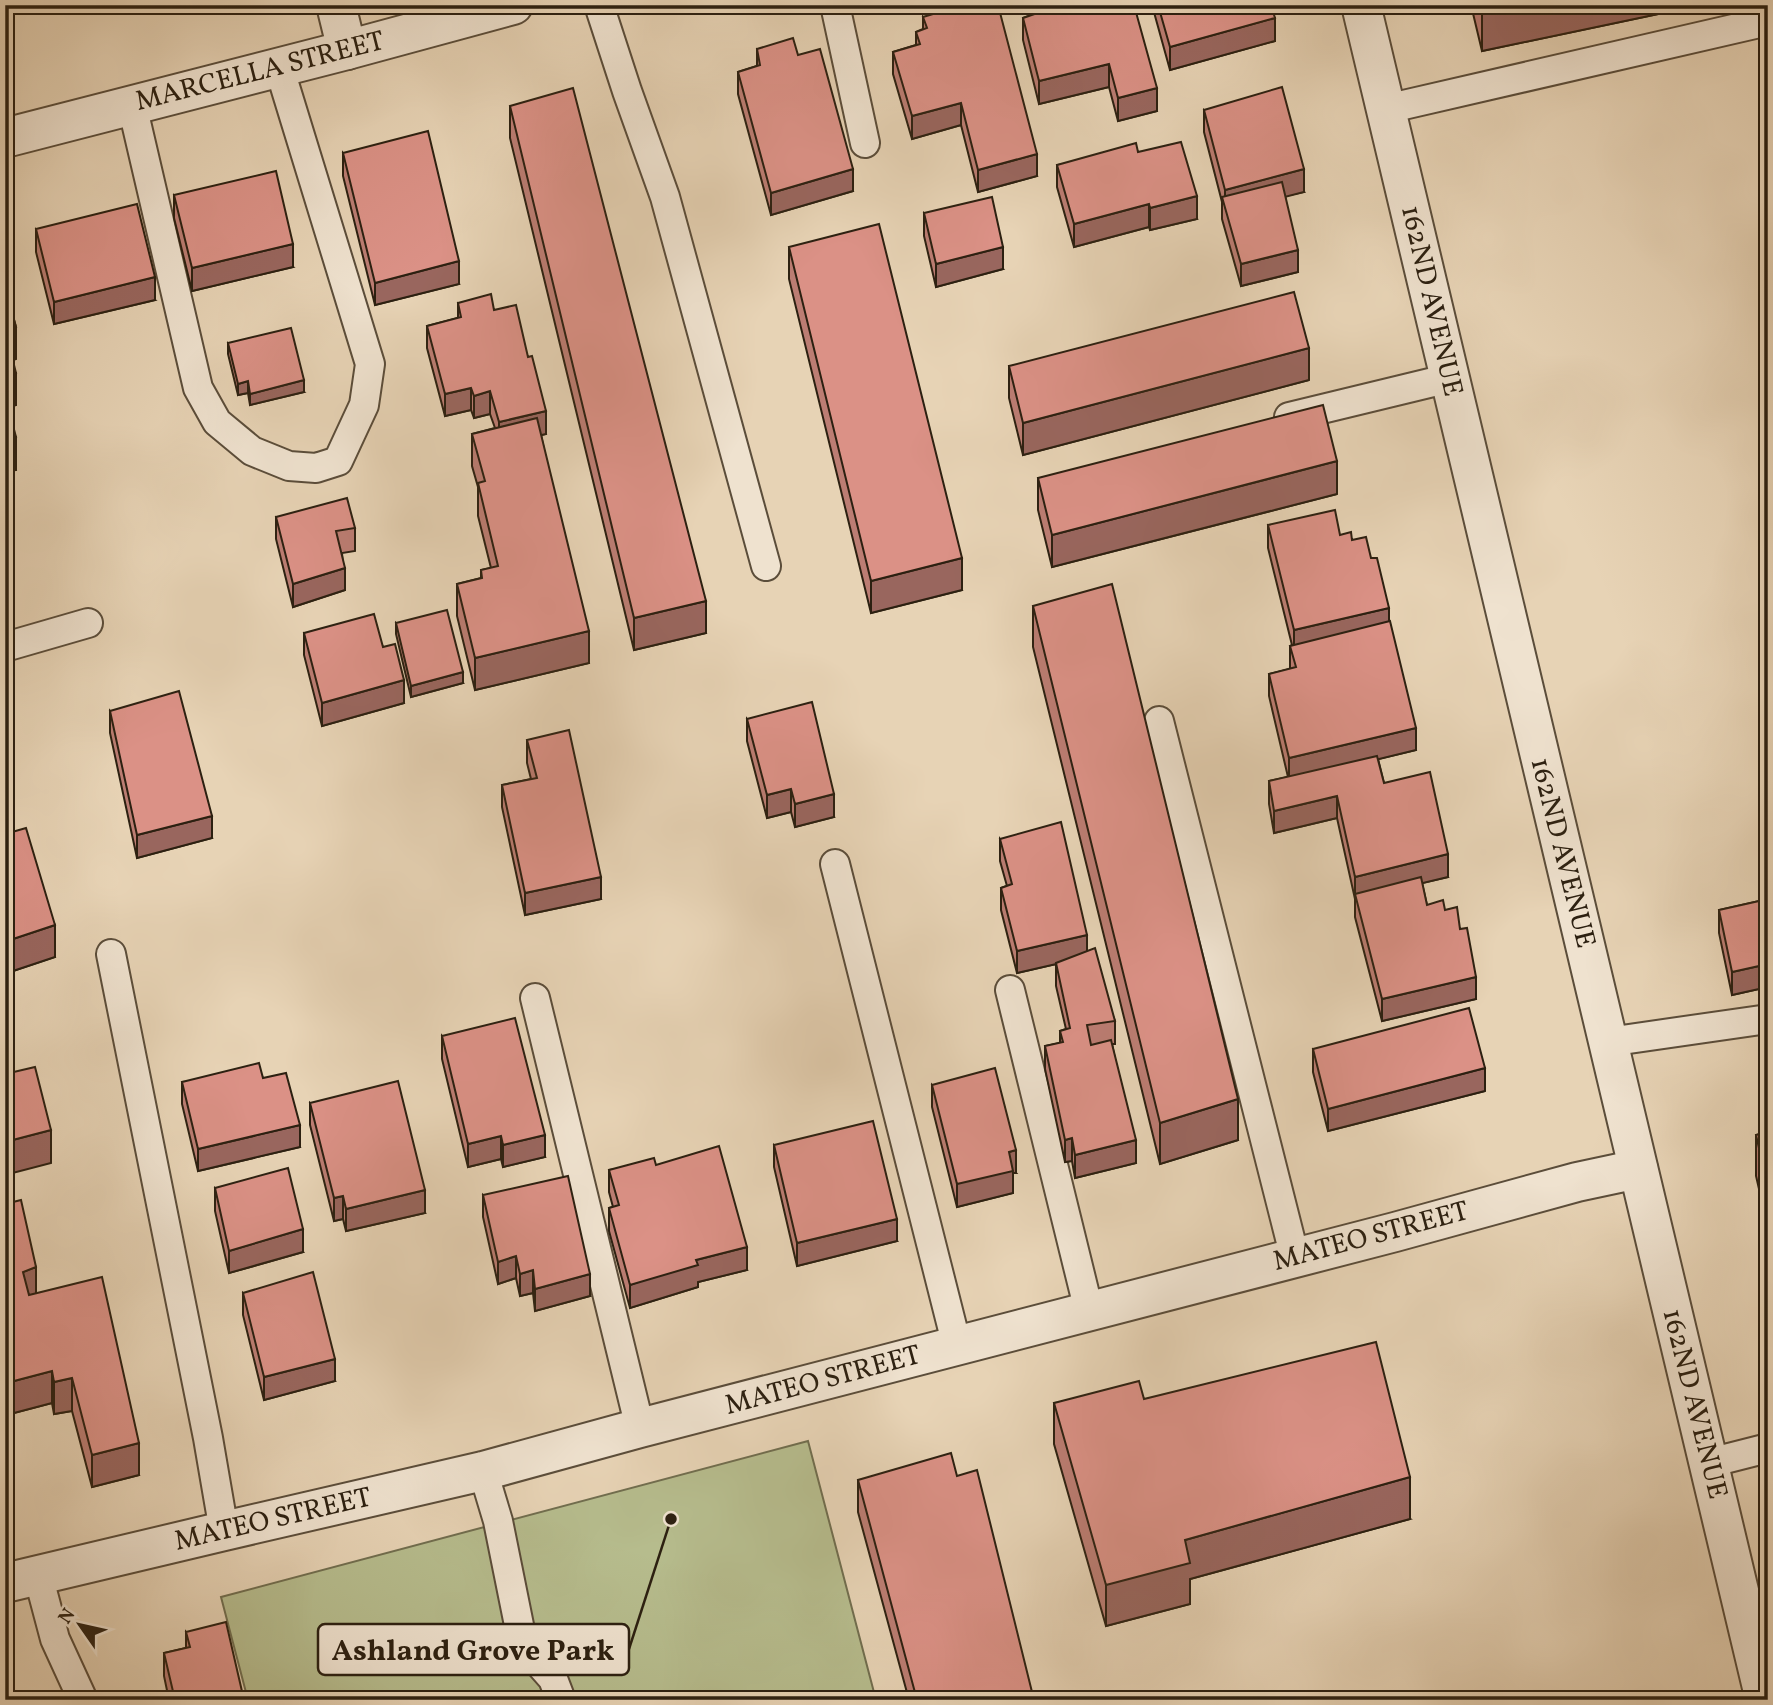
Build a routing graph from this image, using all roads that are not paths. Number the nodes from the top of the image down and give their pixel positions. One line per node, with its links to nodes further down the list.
1 (336, 5): 7 (street)
2 (513, 5): 7 (street, MARCELLA STREET)
3 (599, 5): 15 (lane)
4 (835, 5): 12 (lane)
5 (1361, 5): 10 (street, 162ND AVENUE)
6 (1768, 22): 10 (lane)
7 (347, 50): 8 (street, MARCELLA STREET)
8 (279, 67): 9 (street, MARCELLA STREET); 9 (lane)
9 (132, 105): 11 (street, MARCELLA STREET)
10 (1386, 109): 13 (street, 162ND AVENUE)
11 (5, 138)
12 (865, 144)
13 (1450, 378): 14 (lane); 24 (street, 162ND AVENUE)
14 (1265, 423)
15 (766, 566)
16 (88, 623): 17 (lane)
17 (5, 647)
18 (1159, 721): 26 (lane)
19 (835, 864): 28 (lane)
20 (111, 954): 33 (lane)
21 (1010, 990): 27 (lane)
22 (535, 998): 29 (lane)
23 (1768, 1019): 24 (lane)
24 (1608, 1042): 25 (street, 162ND AVENUE)
25 (1637, 1169): 26 (street, MATEO STREET); 31 (street, 162ND AVENUE)
26 (1294, 1258): 27 (street, MATEO STREET)
27 (1089, 1311): 28 (street, MATEO STREET)
28 (957, 1346): 29 (street, MATEO STREET)
29 (640, 1428): 32 (street, MATEO STREET)
30 (1768, 1448): 31 (lane)
31 (1709, 1463): 37 (street, 162ND AVENUE)
32 (483, 1471): 33 (street, MATEO STREET); 36 (lane)
33 (224, 1531): 34 (street, MATEO STREET)
34 (21, 1579): 35 (lane)
35 (83, 1700)
36 (562, 1700)
37 (1765, 1700)

